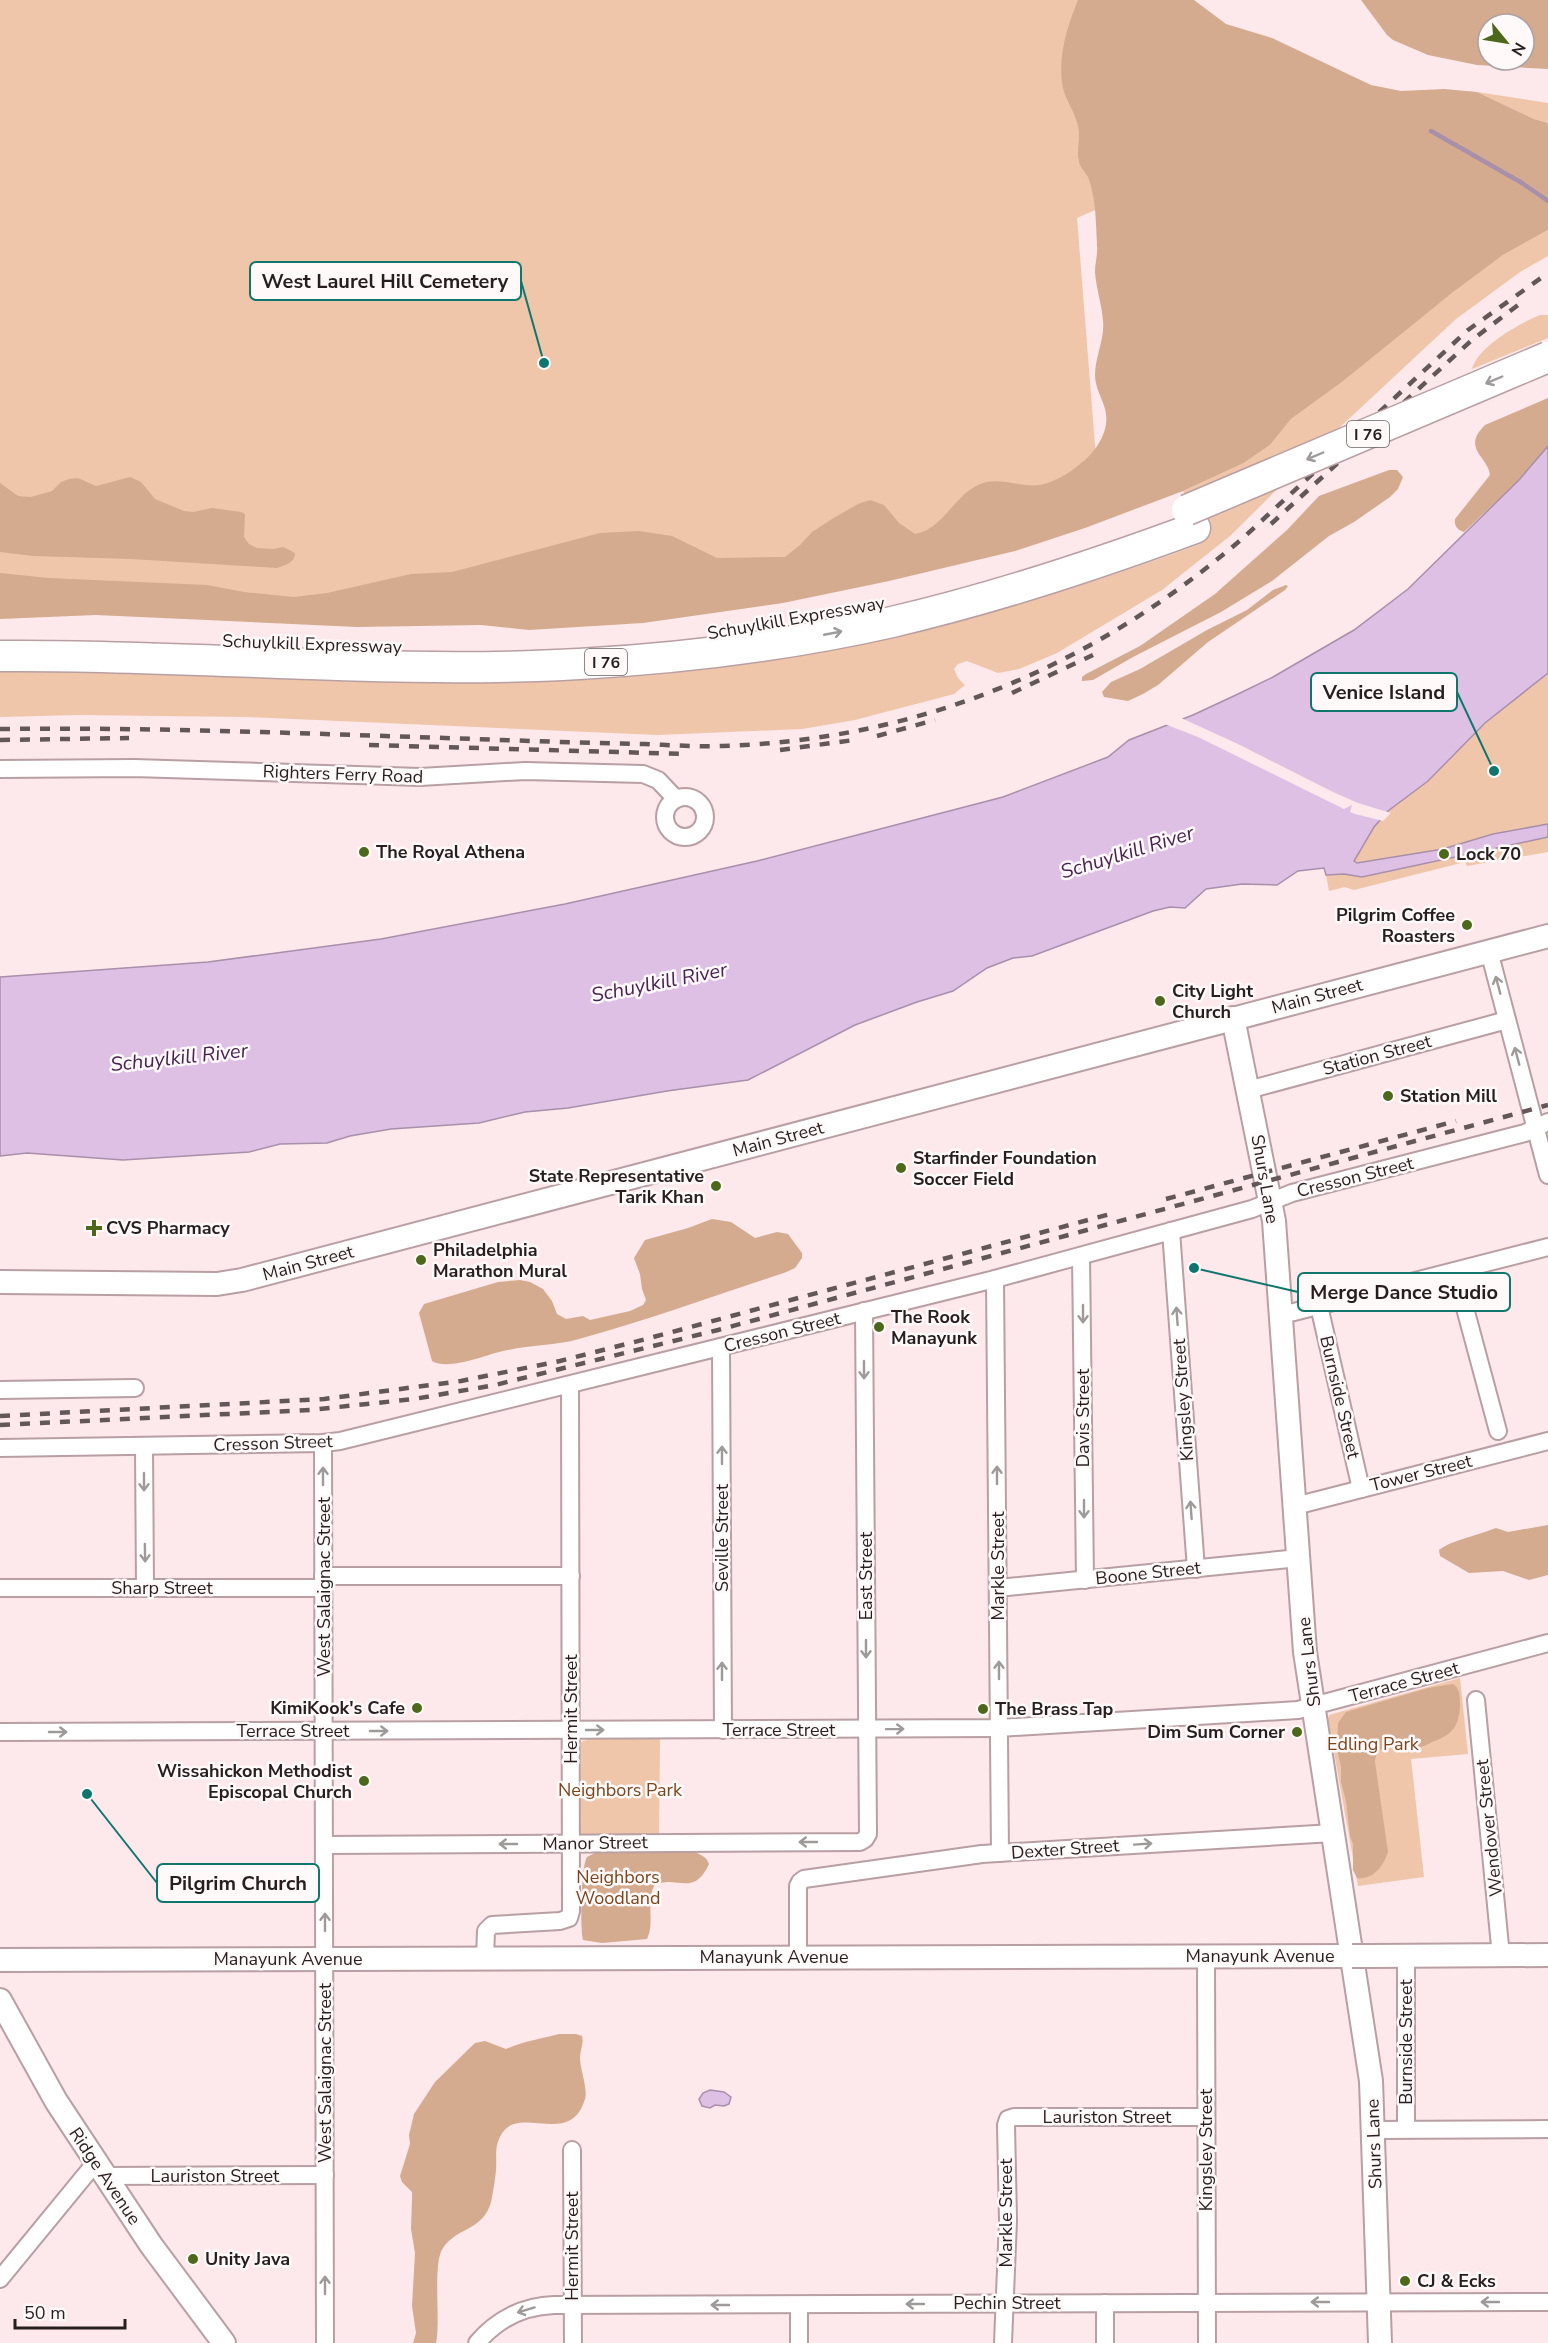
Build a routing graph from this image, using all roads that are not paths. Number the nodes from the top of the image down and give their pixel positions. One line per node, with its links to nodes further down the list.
1 (1548, 357): 3 (highway, Schuylkill Expressway / I 76, one-way to 3, bridge)
2 (1548, 378): 3 (highway, Schuylkill Expressway / I 76)
3 (1191, 519): 4 (highway, Schuylkill Expressway / I 76); 5 (highway, Schuylkill Expressway / I 76, one-way to 3)
4 (0, 637)
5 (0, 656)
6 (0, 770): 7 (street, Righters Ferry Road)
7 (675, 799)
8 (1548, 936): 9 (street, Main Street)
9 (1489, 951): 10 (street, Main Street); 11 (street, one-way to 9)
10 (1233, 1018): 12 (street, Shurs Lane); 21 (street, Main Street)
11 (1507, 1020): 12 (street, Station Street); 13 (street, one-way to 11)
12 (1248, 1090): 15 (street, Shurs Lane)
13 (1542, 1125): 14 (street); 15 (street, Cresson Street)
14 (1548, 1175)
15 (1271, 1200): 16 (street, Cresson Street); 24 (street, Shurs Lane)
16 (1171, 1231): 18 (street, Cresson Street); 37 (street, Kingsley Street, one-way to 16)
17 (1548, 1247): 19 (street)
18 (1081, 1256): 20 (street, Cresson Street); 39 (street, Davis Street, one-way to 39)
19 (1455, 1271): 22 (street); 29 (street)
20 (995, 1279): 23 (street, Cresson Street); 43 (street, Markle Street, one-way to 20)
21 (0, 1282)
22 (1319, 1306): 24 (street); 34 (street, Burnside Street)
23 (864, 1311): 25 (street, Cresson Street); 50 (street, East Street, one-way to 50)
24 (1281, 1314): 35 (street, Shurs Lane)
25 (721, 1347): 26 (street, Cresson Street); 49 (street, Seville Street, one-way to 25)
26 (570, 1385): 31 (street, Cresson Street); 38 (street, Hermit Street)
27 (135, 1388): 28 (street)
28 (0, 1390)
29 (1498, 1431)
30 (1548, 1441): 34 (street, Tower Street)
31 (323, 1443): 32 (street, Cresson Street); 40 (street, West Salaignac Street, one-way to 31)
32 (144, 1447): 33 (street, Cresson Street); 42 (street, one-way to 42)
33 (0, 1448)
34 (1361, 1489): 35 (street, Tower Street)
35 (1295, 1506): 36 (street, Shurs Lane)
36 (1299, 1558): 37 (street, Boone Street); 46 (street, Shurs Lane)
37 (1196, 1569): 39 (street, Boone Street)
38 (571, 1576): 40 (street, Sharp Street); 48 (street, Hermit Street)
39 (1085, 1580): 43 (street, Boone Street)
40 (323, 1582): 42 (street, Sharp Street); 51 (street, West Salaignac Street)
41 (0, 1588): 42 (street, Sharp Street)
42 (145, 1588)
43 (998, 1588): 47 (street, Markle Street, one-way to 43)
44 (1548, 1643): 46 (street, Terrace Street)
45 (1476, 1700): 61 (street, Wendover Street)
46 (1314, 1706): 47 (street, Terrace Street); 53 (street, Shurs Lane)
47 (999, 1728): 50 (street, Terrace Street, one-way to 47); 57 (street, Markle Street)
48 (571, 1730): 49 (street, Terrace Street, one-way to 49); 51 (street, Terrace Street, one-way to 48); 55 (street, Hermit Street)
49 (723, 1730): 50 (street, Terrace Street)
50 (867, 1730): 54 (street, East Street)
51 (324, 1731): 52 (street, Terrace Street, one-way to 51); 56 (street, West Salaignac Street)
52 (0, 1732)
53 (1333, 1833): 57 (street, Dexter Street, one-way to 53); 71 (street, Shurs Lane)
54 (865, 1839): 55 (street, Manor Street, one-way to 55)
55 (571, 1843): 56 (street, Manor Street, one-way to 56); 62 (street, Hermit Street)
56 (324, 1845): 64 (street, West Salaignac Street, one-way to 56)
57 (1000, 1853): 63 (street, Dexter Street)
58 (1548, 1955): 61 (street, Manayunk Avenue)
59 (1206, 1956): 60 (street, Manayunk Avenue, bridge); 63 (street, Manayunk Avenue); 67 (street, Kingsley Street)
60 (1406, 1956): 61 (street, Manayunk Avenue); 69 (street, Burnside Street)
61 (1501, 1956)
62 (485, 1958): 63 (street, Manayunk Avenue); 64 (street, Manayunk Avenue)
63 (798, 1958)
64 (325, 1959): 65 (street, Manayunk Avenue); 74 (street, West Salaignac Street)
65 (0, 1960)
66 (2, 2012): 73 (street, Ridge Avenue)
67 (1206, 2117): 68 (street, Lauriston Street); 80 (street, Kingsley Street)
68 (1008, 2119): 78 (street, Markle Street)
69 (1406, 2129): 70 (street); 71 (street)
70 (1548, 2129)
71 (1373, 2130): 76 (street, Shurs Lane)
72 (572, 2150): 81 (street, Hermit Street)
73 (100, 2169): 74 (street, Lauriston Street); 75 (street); 83 (street, Ridge Avenue)
74 (325, 2175): 84 (street, West Salaignac Street, one-way to 74)
75 (0, 2279)
76 (1379, 2302): 77 (street, Pechin Street, one-way to 76); 80 (street, Pechin Street, one-way to 80); 91 (street, Shurs Lane)
77 (1548, 2302)
78 (1004, 2303): 79 (street, Pechin Street); 82 (street, Pechin Street, one-way to 82); 88 (street, Markle Street)
79 (1105, 2303): 80 (street, Pechin Street); 89 (street)
80 (1207, 2303): 90 (street, Kingsley Street)
81 (573, 2305): 82 (street, Pechin Street, one-way to 81); 85 (street, Pechin Street, one-way to 85); 86 (street, Hermit Street)
82 (799, 2305): 87 (street)
83 (224, 2343)
84 (326, 2343)
85 (477, 2343)
86 (573, 2343)
87 (799, 2343)
88 (1003, 2343)
89 (1105, 2343)
90 (1207, 2343)
91 (1380, 2343)

